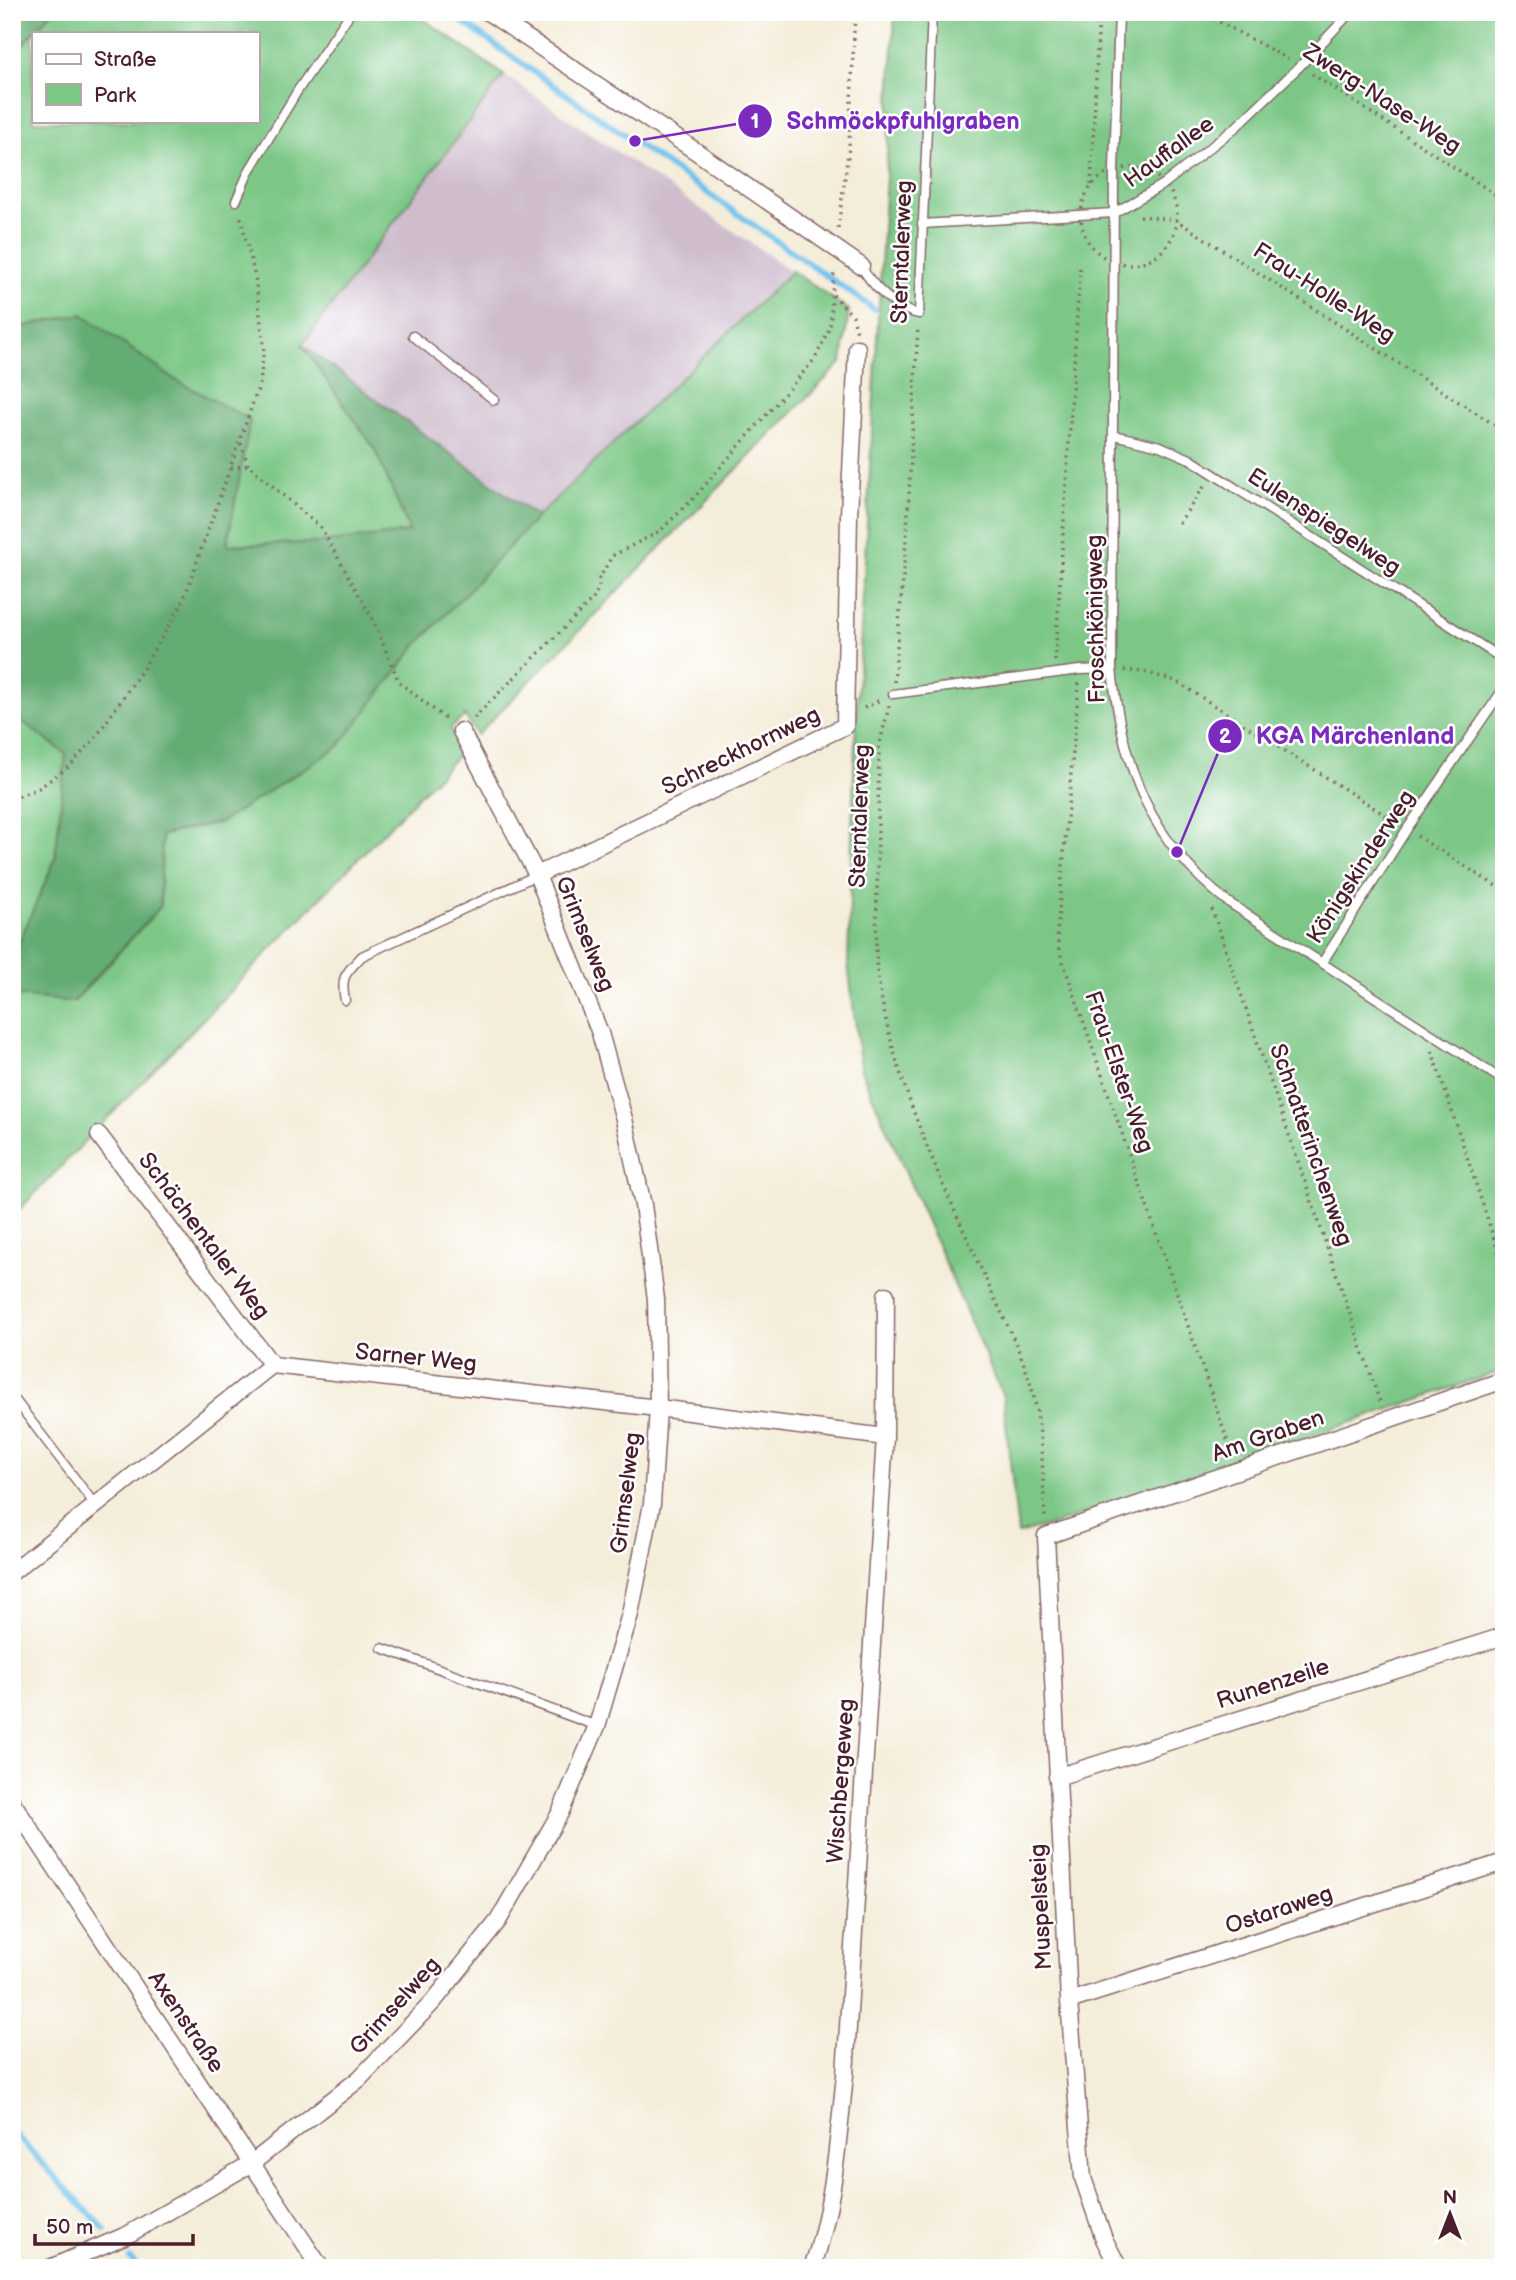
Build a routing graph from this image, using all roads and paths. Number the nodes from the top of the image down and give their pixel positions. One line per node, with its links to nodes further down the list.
1 (351, 12): 12 (lane)
2 (488, 12): 15 (street)
3 (855, 12): 15 (path)
4 (932, 12): 14 (lane, Sterntalerweg)
5 (1099, 12): 10 (path)
6 (1119, 12): 13 (lane, Froschkönigweg)
7 (1201, 12): 9 (path, Zwerg-Nase-Weg)
8 (1351, 12): 9 (lane, Hauffallee)
9 (1300, 66): 11 (path, Zwerg-Nase-Weg); 13 (lane, Hauffallee)
10 (1091, 186)
11 (1504, 200)
12 (236, 201): 25 (path)
13 (1114, 213): 14 (lane, Hauffallee); 23 (path, Frau-Holle-Weg); 24 (lane, Froschkönigweg)
14 (922, 224): 19 (lane, Sterntalerweg)
15 (836, 249): 16 (street); 18 (path)
16 (861, 267): 19 (lane)
17 (1080, 268): 33 (path, Froschkönigweg)
18 (832, 294): 21 (path); 37 (path)
19 (919, 314): 35 (path, Sterntalerweg)
20 (413, 335): 22 (lane)
21 (857, 348): 36 (street, Schreckhornweg)
22 (494, 400)
23 (1504, 431)
24 (1114, 435): 28 (lane, Eulenspiegelweg); 31 (lane, Froschkönigweg)
25 (240, 441): 26 (path); 27 (path)
26 (248, 465): 27 (path); 37 (path)
27 (231, 468): 38 (path)
28 (1214, 474): 29 (path); 30 (lane, Eulenspiegelweg)
29 (1179, 523)
30 (1504, 660)
31 (1112, 669): 32 (lane); 39 (path); 41 (lane, Froschkönigweg)
32 (1080, 670): 33 (lane); 56 (path, Frau-Elster-Weg)
33 (1054, 673): 35 (lane)
34 (1504, 688): 39 (lane, Königskinderweg)
35 (893, 694): 36 (path); 58 (path, Sterntalerweg)
36 (845, 726): 40 (street, Schreckhornweg)
37 (461, 731): 40 (street, Grimselweg)
38 (12, 799)
39 (1407, 829): 42 (path); 43 (lane, Königskinderweg)
40 (537, 875): 44 (lane, Schreckhornweg); 53 (street, Grimselweg)
41 (1202, 881): 43 (lane, Froschkönigweg); 54 (path, Schnatterinchenweg)
42 (1504, 891)
43 (1322, 963): 45 (lane, Froschkönigweg)
44 (345, 1000)
45 (1425, 1030): 46 (lane, Froschkönigweg); 48 (path)
46 (1504, 1081)
47 (99, 1135): 50 (street, Schächentaler Weg)
48 (1504, 1269)
49 (886, 1295): 55 (street, Wischbergeweg)
50 (272, 1365): 53 (street, Sarner Weg); 57 (street)
51 (1504, 1380): 54 (street, Am Graben)
52 (12, 1396): 57 (lane)
53 (658, 1408): 55 (street, Sarner Weg); 63 (street, Grimselweg)
54 (1386, 1420): 56 (street, Am Graben)
55 (885, 1437): 71 (street, Wischbergeweg)
56 (1238, 1471): 59 (street, Am Graben)
57 (96, 1506): 60 (street)
58 (1045, 1510)
59 (1046, 1536): 64 (street, Muspelsteig)
60 (12, 1572)
61 (1504, 1636): 64 (street, Runenzeile)
62 (382, 1648): 63 (lane)
63 (597, 1726): 68 (street, Grimselweg)
64 (1056, 1777): 67 (street, Muspelsteig)
65 (12, 1802): 68 (street, Axenstraße)
66 (1504, 1862): 67 (street, Ostaraweg)
67 (1069, 2001): 72 (street, Muspelsteig)
68 (252, 2163): 69 (street, Grimselweg); 70 (street, Axenstraße)
69 (50, 2268)
70 (321, 2268)
71 (812, 2268)
72 (1119, 2268)

